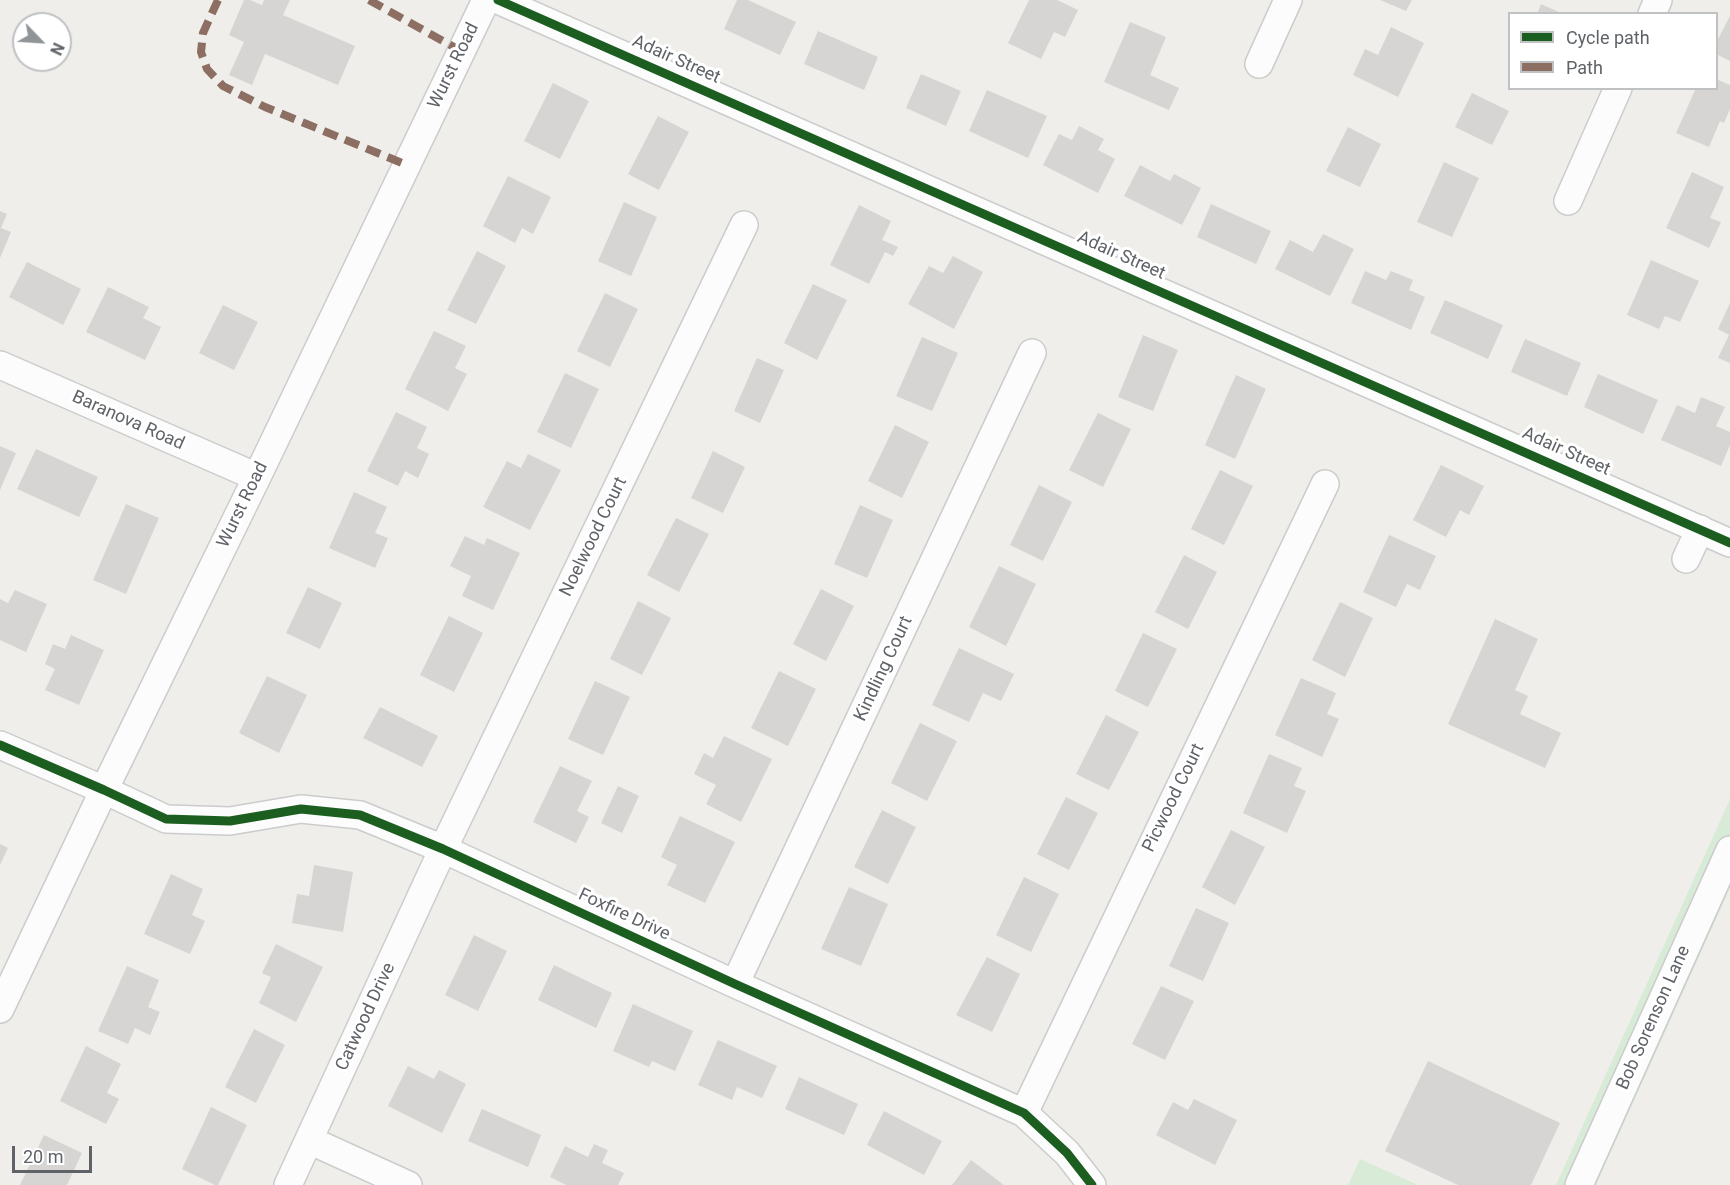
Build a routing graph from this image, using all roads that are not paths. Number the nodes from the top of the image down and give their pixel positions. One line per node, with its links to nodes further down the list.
1 (486, 0): 10 (street, Wurst Road)
2 (498, 0): 12 (street, Adair Street)
3 (1288, 0): 4 (street)
4 (1260, 64)
5 (1617, 90): 6 (street)
6 (1568, 201)
7 (744, 225): 17 (street, Noelwood Court)
8 (1032, 353): 19 (street, Kindling Court)
9 (0, 365): 10 (street, Baranova Road)
10 (257, 477): 16 (street, Wurst Road)
11 (1325, 484): 21 (street, Picwood Court)
12 (1700, 530): 13 (street, Adair Street); 14 (street)
13 (1730, 543)
14 (1686, 558)
15 (0, 745): 16 (street, Foxfire Drive)
16 (104, 790): 17 (street, Foxfire Drive); 20 (street, Wurst Road)
17 (443, 849): 19 (street, Foxfire Drive); 22 (street, Catwood Drive)
18 (1730, 850): 26 (street, Bob Sorenson Lane)
19 (735, 984): 21 (street, Foxfire Drive)
20 (0, 1008)
21 (1024, 1113): 25 (street, Foxfire Drive)
22 (309, 1140): 23 (street, Catwood Drive); 24 (street)
23 (288, 1185)
24 (408, 1185)
25 (1092, 1185)
26 (1579, 1185)

